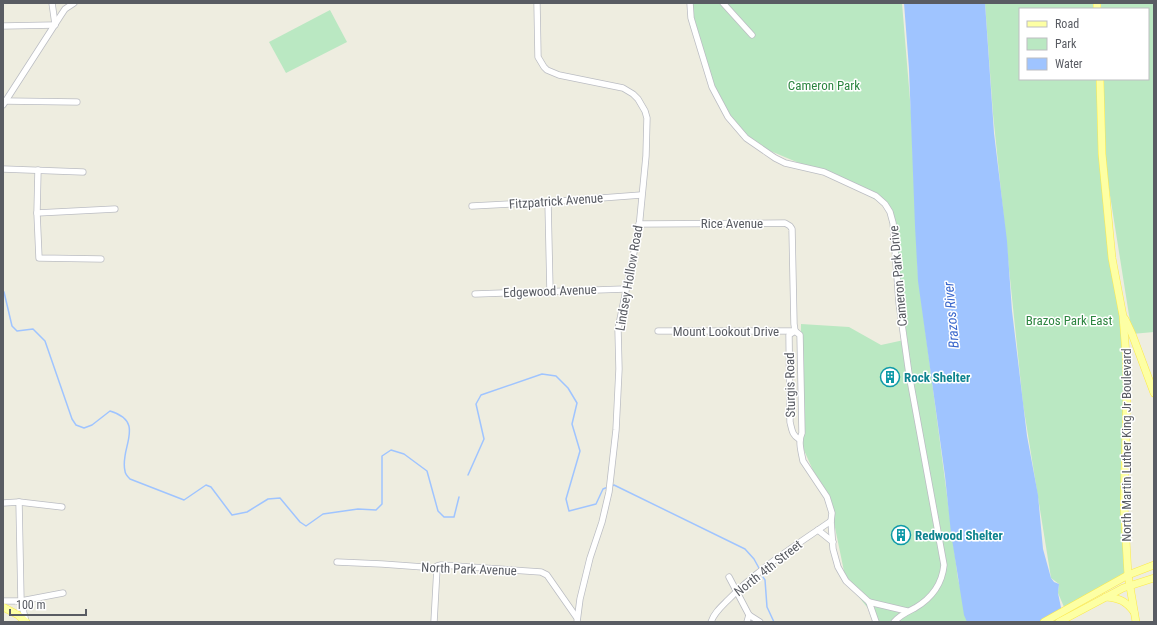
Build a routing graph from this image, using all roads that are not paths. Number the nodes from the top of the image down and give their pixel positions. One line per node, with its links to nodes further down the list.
1 (52, 3): 6 (street)
2 (74, 3): 6 (street)
3 (537, 3): 15 (street, Lindsey Hollow Road)
4 (690, 3): 52 (street, Cameron Park Drive)
5 (723, 3): 8 (street)
6 (55, 25): 7 (street); 11 (street)
7 (3, 26)
8 (752, 35)
9 (1100, 80): 26 (main road, North Martin Luther King Jr Boulevard)
10 (78, 102): 11 (street)
11 (4, 103)
12 (3, 169): 13 (street)
13 (38, 170): 14 (street); 19 (street)
14 (83, 172)
15 (641, 195): 16 (street, Fitzpatrick Avenue); 20 (street, Lindsey Hollow Road)
16 (548, 202): 17 (street, Fitzpatrick Avenue); 24 (street)
17 (472, 206)
18 (115, 209): 19 (street)
19 (37, 213): 21 (street)
20 (639, 224): 22 (street, Rice Avenue); 23 (street, Lindsey Hollow Road)
21 (101, 259)
22 (792, 259): 28 (street, Sturgis Road)
23 (625, 289): 24 (street, Edgewood Avenue); 55 (street, Lindsey Hollow Road)
24 (550, 291): 25 (street, Edgewood Avenue)
25 (476, 294)
26 (1123, 316): 29 (main road, North Martin Luther King Jr Boulevard); 40 (main road, North Martin Luther King Jr Boulevard)
27 (658, 331): 28 (street, Mount Lookout Drive)
28 (794, 331): 30 (street, Sturgis Road); 30 (street, Sturgis Road)
29 (1154, 393)
30 (799, 439): 34 (street, Sturgis Road)
31 (3, 502): 32 (street)
32 (19, 502): 33 (street); 48 (street)
33 (62, 507)
34 (831, 521): 35 (street, North 4th Street); 36 (street, Sturgis Road)
35 (818, 530): 36 (street); 44 (street, North 4th Street)
36 (833, 542): 49 (street, Sturgis Road)
37 (337, 562): 39 (street, North Park Avenue)
38 (1154, 565): 40 (main road)
39 (437, 568): 55 (street, North Park Avenue); 57 (street)
40 (1128, 575): 43 (main road, North Martin Luther King Jr Boulevard); 50 (main road)
41 (729, 577): 44 (street)
42 (1154, 578): 43 (main road)
43 (1130, 585): 46 (main road); 53 (main road, North Martin Luther King Jr Boulevard)
44 (736, 592): 54 (street); 58 (street, North 4th Street)
45 (63, 593): 48 (street)
46 (1104, 597): 50 (main road); 53 (main road)
47 (3, 601): 48 (street)
48 (21, 601): 56 (street)
49 (869, 602): 52 (street); 61 (street, Sturgis Road)
50 (1082, 605): 63 (main road); 64 (main road)
51 (3, 607): 56 (main road)
52 (907, 610): 62 (street, Cameron Park Drive)
53 (1135, 614): 65 (main road, North Martin Luther King Jr Boulevard)
54 (749, 615): 59 (street); 60 (street)
55 (577, 620)
56 (26, 622)
57 (434, 622)
58 (711, 622)
59 (747, 622)
60 (760, 622)
61 (876, 622)
62 (894, 622)
63 (1044, 622)
64 (1059, 622)
65 (1136, 622)

